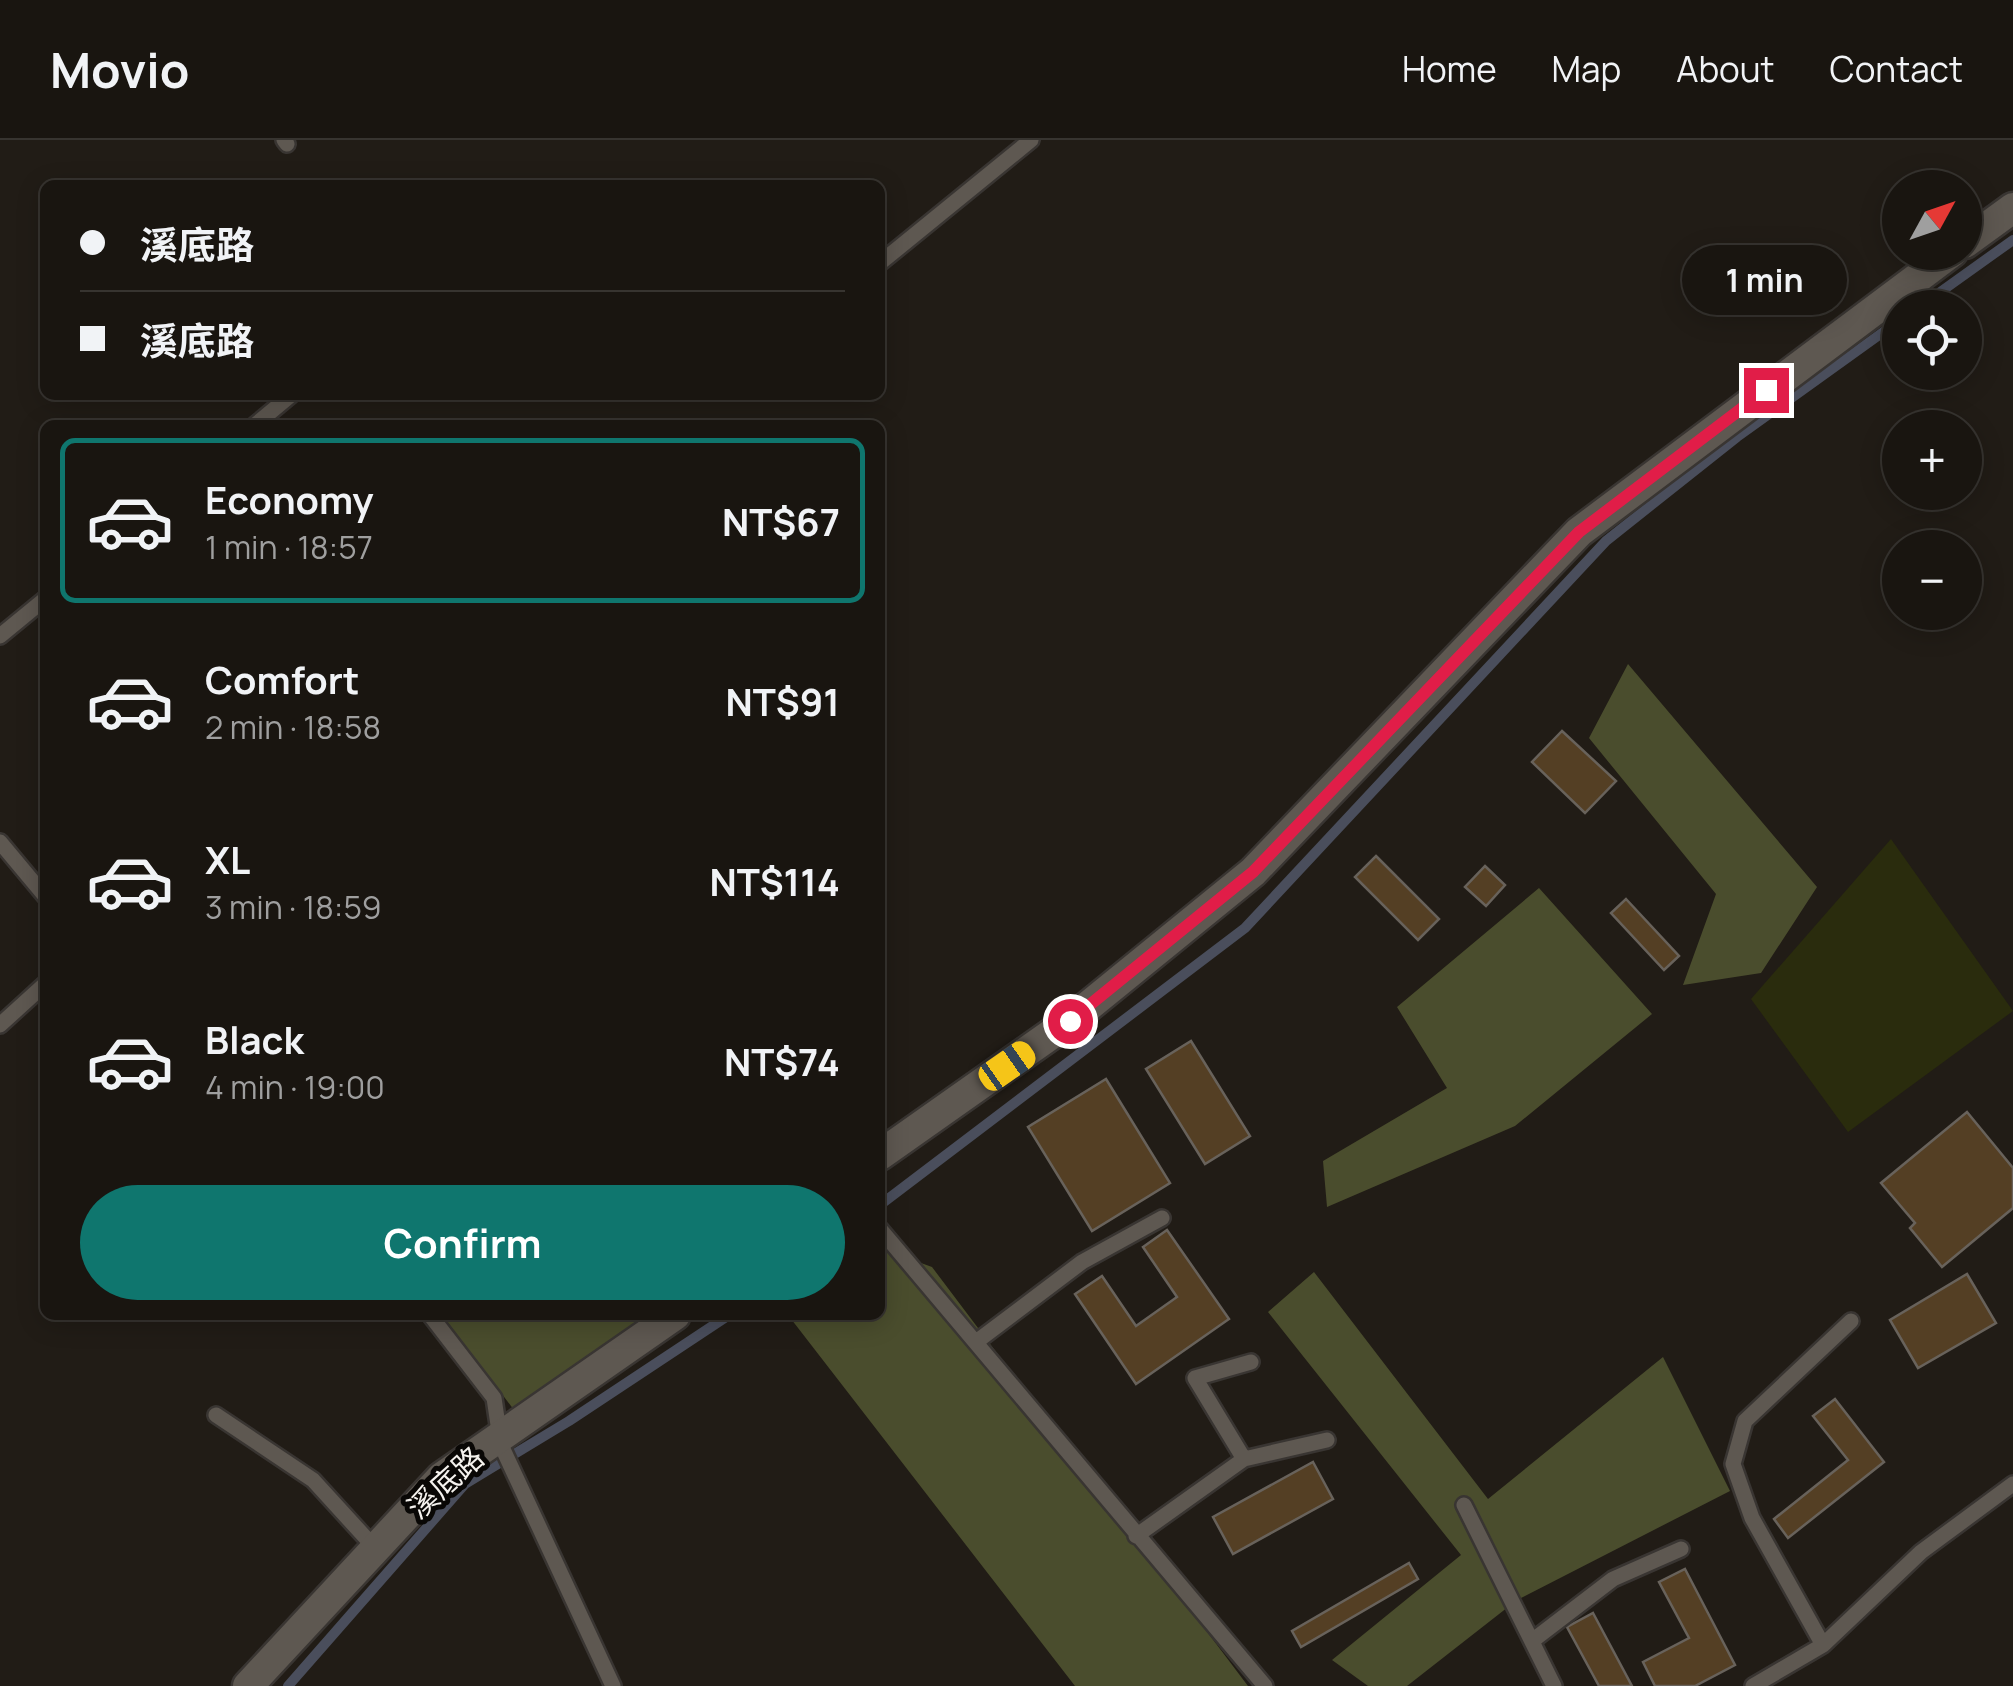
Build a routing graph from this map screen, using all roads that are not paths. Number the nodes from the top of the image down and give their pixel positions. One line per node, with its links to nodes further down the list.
1 (1031, 140): 4 (lane)
2 (2013, 208): 3 (street)
3 (1982, 231)
4 (885, 259)
5 (1928, 270): 14 (street)
6 (286, 400): 7 (lane)
7 (261, 420)
8 (40, 603): 9 (lane)
9 (0, 636)
10 (0, 842): 11 (lane)
11 (40, 890)
12 (40, 989): 13 (lane)
13 (0, 1025)
14 (885, 1150)
15 (1162, 1218): 20 (lane)
16 (885, 1235): 20 (lane)
17 (434, 1320): 23 (lane)
18 (668, 1320): 23 (street, 溪底路)
19 (1851, 1322): 32 (lane)
20 (976, 1342): 28 (lane)
21 (1252, 1362): 25 (lane)
22 (216, 1415): 29 (lane)
23 (499, 1440): 29 (street, 溪底路); 34 (lane)
24 (1327, 1440): 25 (lane)
25 (1244, 1459): 28 (lane)
26 (2013, 1484): 32 (lane)
27 (1464, 1505): 31 (lane)
28 (1136, 1536): 35 (lane)
29 (376, 1548): 33 (street, 溪底路)
30 (1680, 1550): 31 (lane)
31 (1532, 1641): 36 (lane)
32 (1823, 1645): 37 (lane)
33 (248, 1686)
34 (613, 1686)
35 (1265, 1686)
36 (1554, 1686)
37 (1752, 1686)

